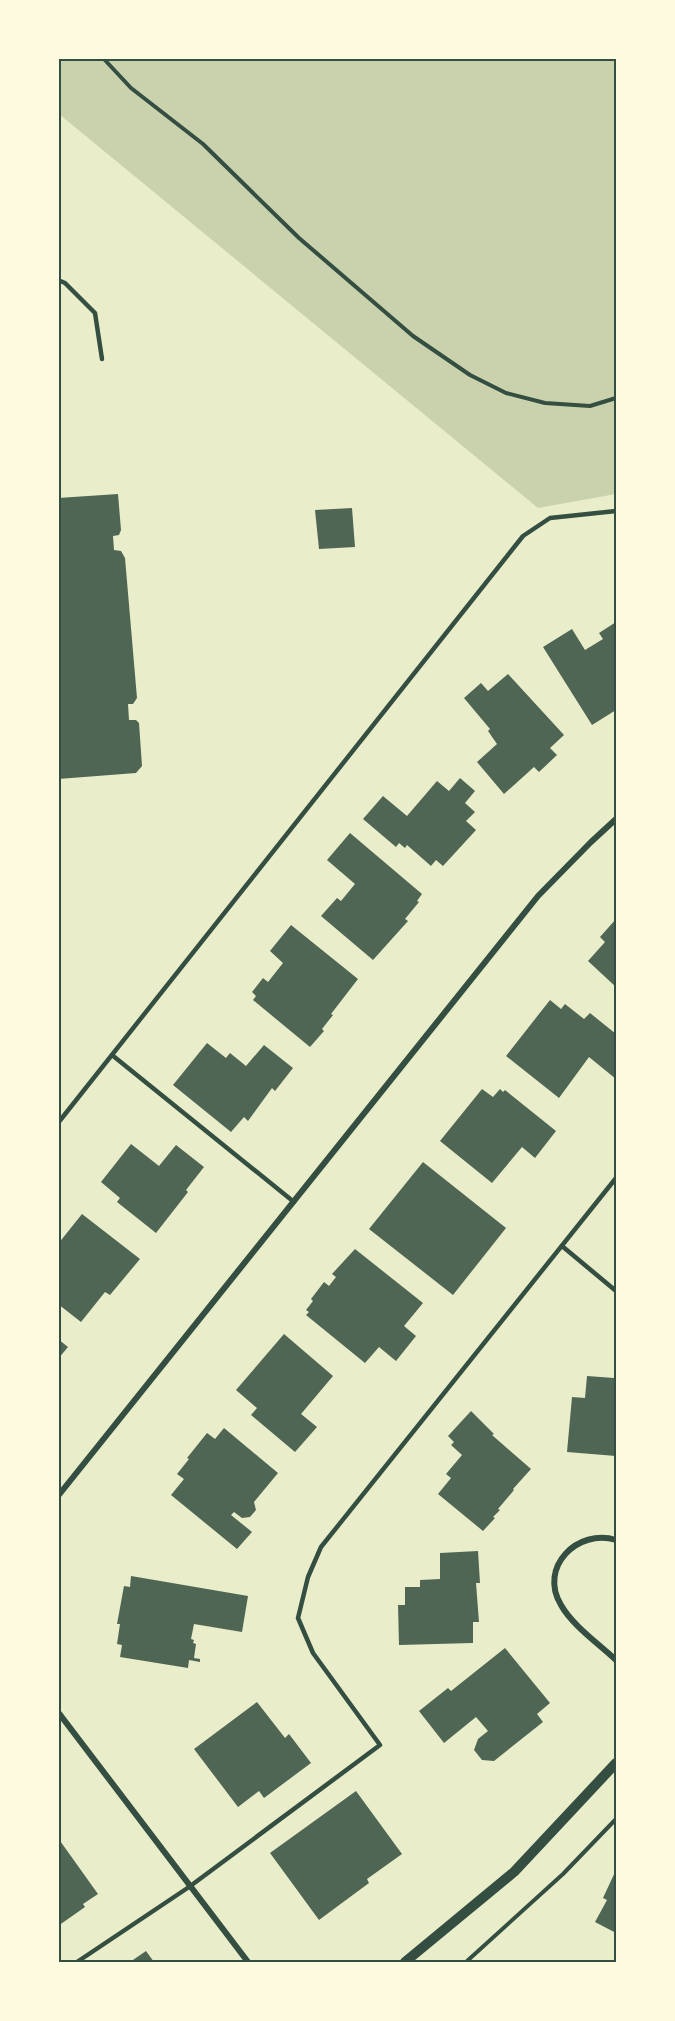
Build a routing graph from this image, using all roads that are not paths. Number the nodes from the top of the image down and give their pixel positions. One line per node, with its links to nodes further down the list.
1 (58, 280): 2 (lane)
2 (102, 359)
3 (616, 511): 5 (lane)
4 (616, 819): 8 (street)
5 (112, 1055): 6 (lane); 8 (lane)
6 (58, 1123)
7 (616, 1178): 9 (lane)
8 (294, 1202): 11 (street)
9 (562, 1246): 10 (lane); 16 (lane)
10 (616, 1292)
11 (58, 1496)
12 (616, 1540): 13 (street)
13 (616, 1660)
14 (58, 1712): 16 (street)
15 (616, 1763): 19 (street)
16 (189, 1887): 17 (lane); 18 (street)
17 (77, 1962)
18 (248, 1962)
19 (405, 1962)

